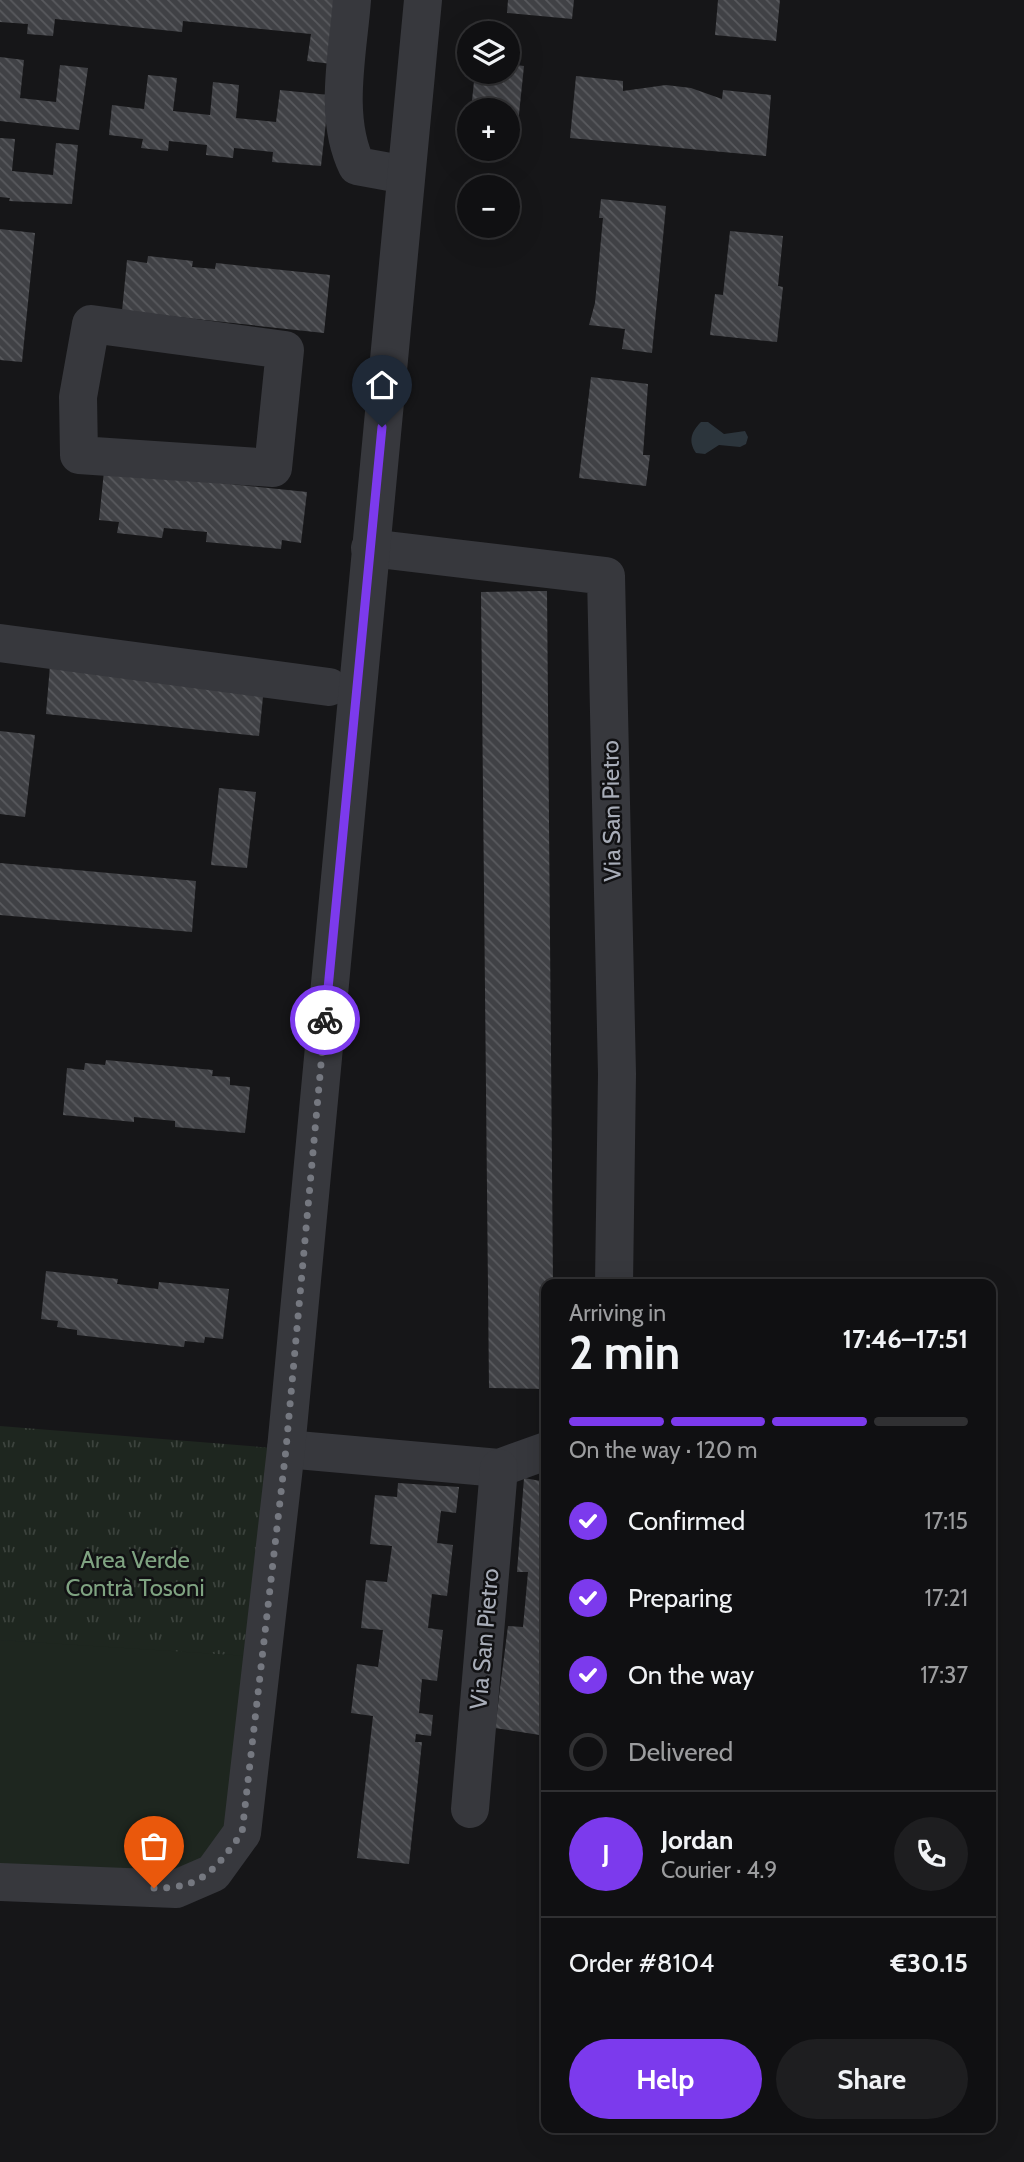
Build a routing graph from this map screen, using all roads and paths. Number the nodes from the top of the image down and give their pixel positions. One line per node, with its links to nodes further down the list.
1 (352, 0): 3 (street)
2 (423, 0): 3 (street)
3 (406, 176): 5 (street)
4 (285, 350): 4 (street)
5 (370, 548): 8 (street, Via San Pietro); 9 (street)
6 (0, 643): 7 (street)
7 (329, 687)
8 (614, 1279)
9 (286, 1449): 11 (street); 13 (street)
10 (541, 1453): 11 (street)
11 (499, 1468): 12 (street, Via San Pietro)
12 (470, 1809)
13 (0, 1882)

